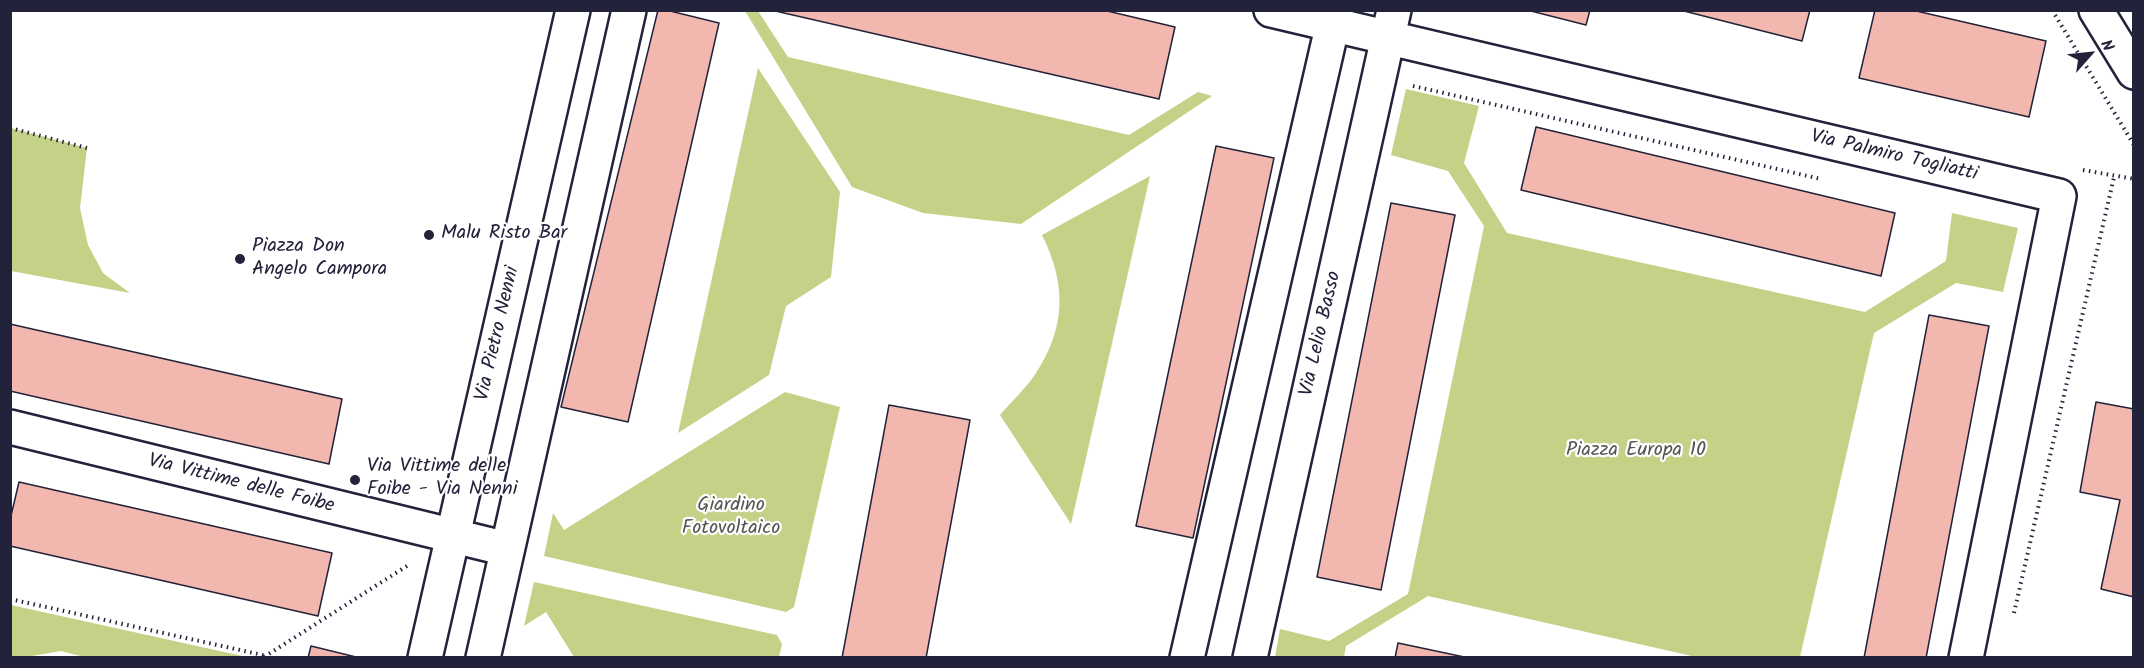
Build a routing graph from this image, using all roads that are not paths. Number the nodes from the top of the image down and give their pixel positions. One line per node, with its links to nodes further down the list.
1 (573, 10): 9 (street, Via Pietro Nenni)
2 (629, 10): 10 (street)
3 (1271, 10): 5 (street, Via Palmiro Togliatti)
4 (2096, 10): 7 (street)
5 (1334, 18): 6 (street, Via Palmiro Togliatti); 13 (street)
6 (1391, 24): 14 (street, Via Lelio Basso); 15 (street, Via Palmiro Togliatti)
7 (2133, 72)
8 (10, 427): 9 (street, Via Vittime delle Foibe)
9 (453, 537): 10 (street, Via Vittime delle Foibe); 11 (street, Via Pietro Nenni)
10 (507, 549): 12 (street)
11 (425, 657)
12 (483, 657)
13 (1187, 657)
14 (1250, 657)
15 (1966, 657)

